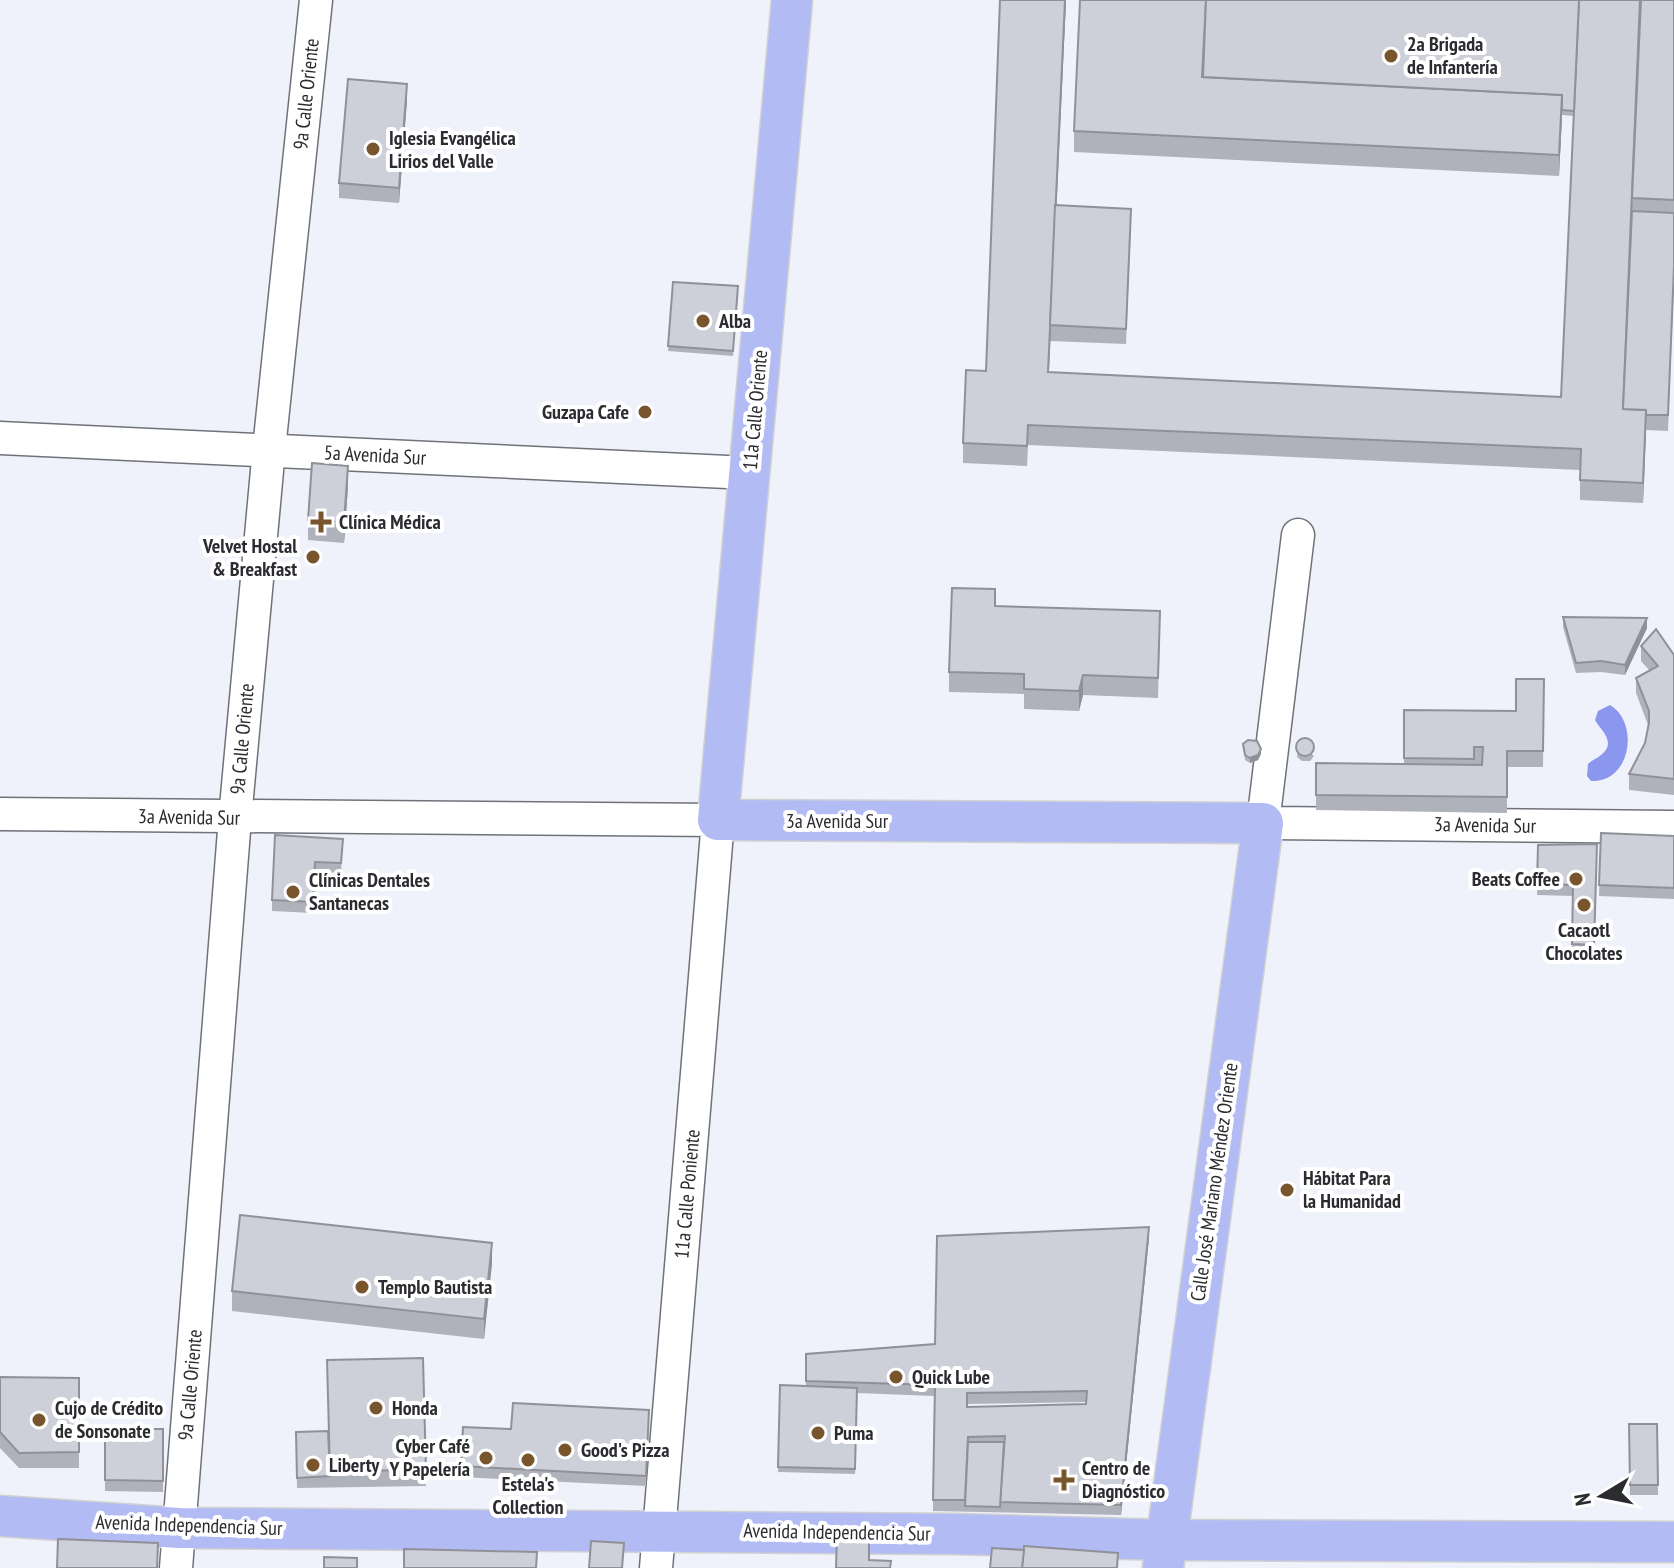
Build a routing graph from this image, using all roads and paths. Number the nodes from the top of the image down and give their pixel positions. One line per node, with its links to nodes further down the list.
1 (316, 0): 4 (street, 9a Calle Oriente)
2 (792, 0): 5 (main road, 11a Calle Oriente)
3 (0, 438): 4 (street, 5a Avenida Sur)
4 (269, 449): 5 (street, 5a Avenida Sur); 8 (street, 9a Calle Oriente)
5 (749, 473): 9 (main road, 11a Calle Oriente)
6 (1298, 535): 10 (street)
7 (0, 814): 8 (street, 3a Avenida Sur)
8 (235, 818): 9 (street, 3a Avenida Sur); 13 (street, 9a Calle Oriente)
9 (718, 820): 10 (main road, 3a Avenida Sur); 15 (street, 11a Calle Poniente)
10 (1263, 823): 11 (street, 3a Avenida Sur); 16 (main road, Calle José Mariano Méndez Oriente)
11 (1674, 827)
12 (0, 1516): 13 (main road, Avenida Independencia Sur)
13 (179, 1528): 15 (main road, Avenida Independencia Sur); 17 (street, 9a Calle Oriente)
14 (1674, 1542): 16 (main road, Avenida Independencia Sur)
15 (658, 1549): 16 (main road, Avenida Independencia Sur)
16 (1164, 1554)
17 (176, 1568)

